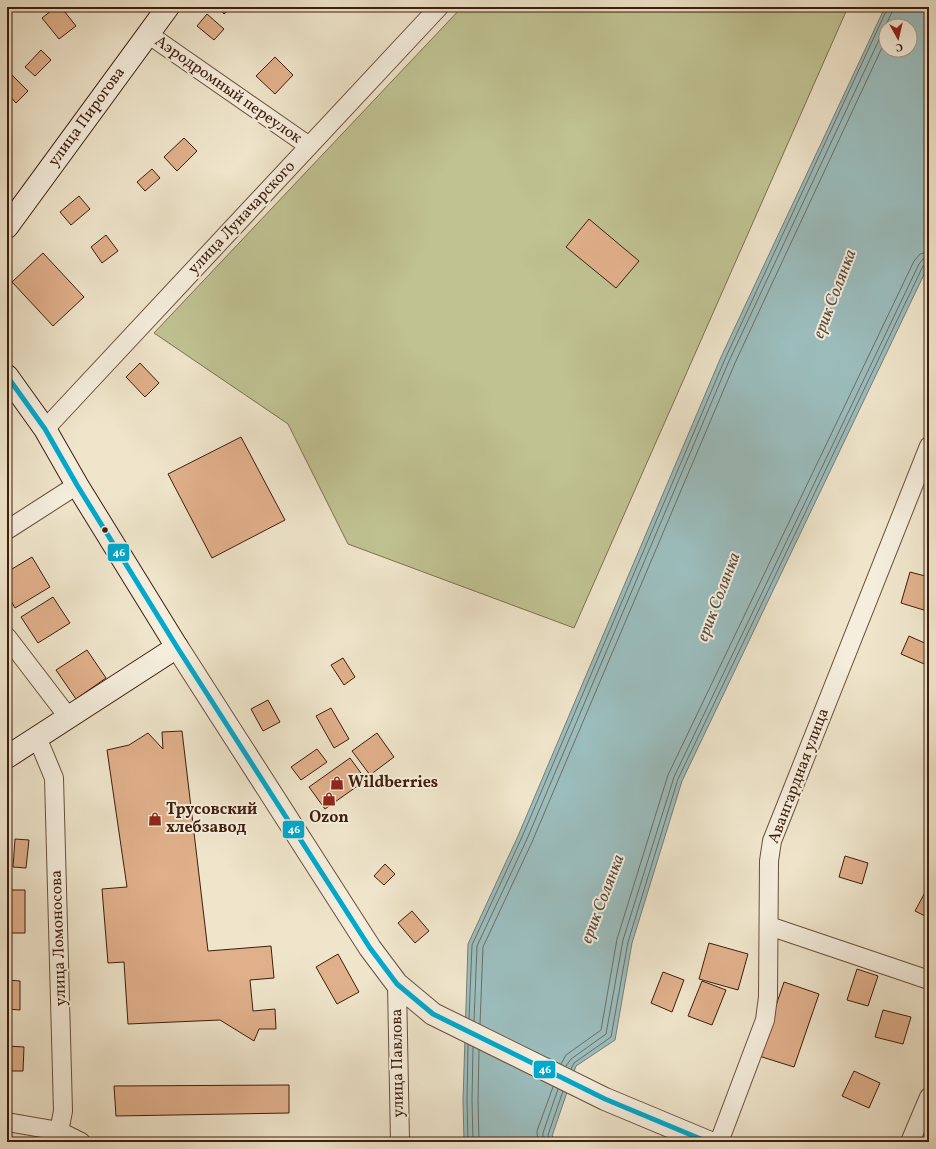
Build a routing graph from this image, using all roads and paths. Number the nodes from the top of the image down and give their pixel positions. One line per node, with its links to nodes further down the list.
1 (440, 7): 4 (street, улица Луначарского)
2 (165, 8): 3 (main road, улица Пирогова)
3 (148, 34): 4 (street, Аэродромный переулок); 5 (main road, улица Пирогова)
4 (309, 146): 7 (street, улица Луначарского)
5 (7, 227)
6 (7, 376): 7 (main road)
7 (45, 429): 9 (main road)
8 (929, 446): 16 (street, Авангардная улица)
9 (77, 485): 10 (street); 12 (main road)
10 (7, 530)
11 (7, 636): 13 (street)
12 (177, 647): 13 (main road); 18 (main road)
13 (69, 718): 14 (main road)
14 (37, 737): 15 (main road); 21 (street, улица Ломоносова)
15 (7, 757)
16 (769, 926): 17 (street); 25 (street, Авангардная улица)
17 (929, 980)
18 (397, 984): 23 (street, улица Павлова); 24 (main road)
19 (929, 1097): 26 (street)
20 (7, 1122): 21 (street)
21 (58, 1136): 22 (street)
22 (81, 1142)
23 (400, 1142)
24 (708, 1142)
25 (719, 1142)
26 (910, 1142)

